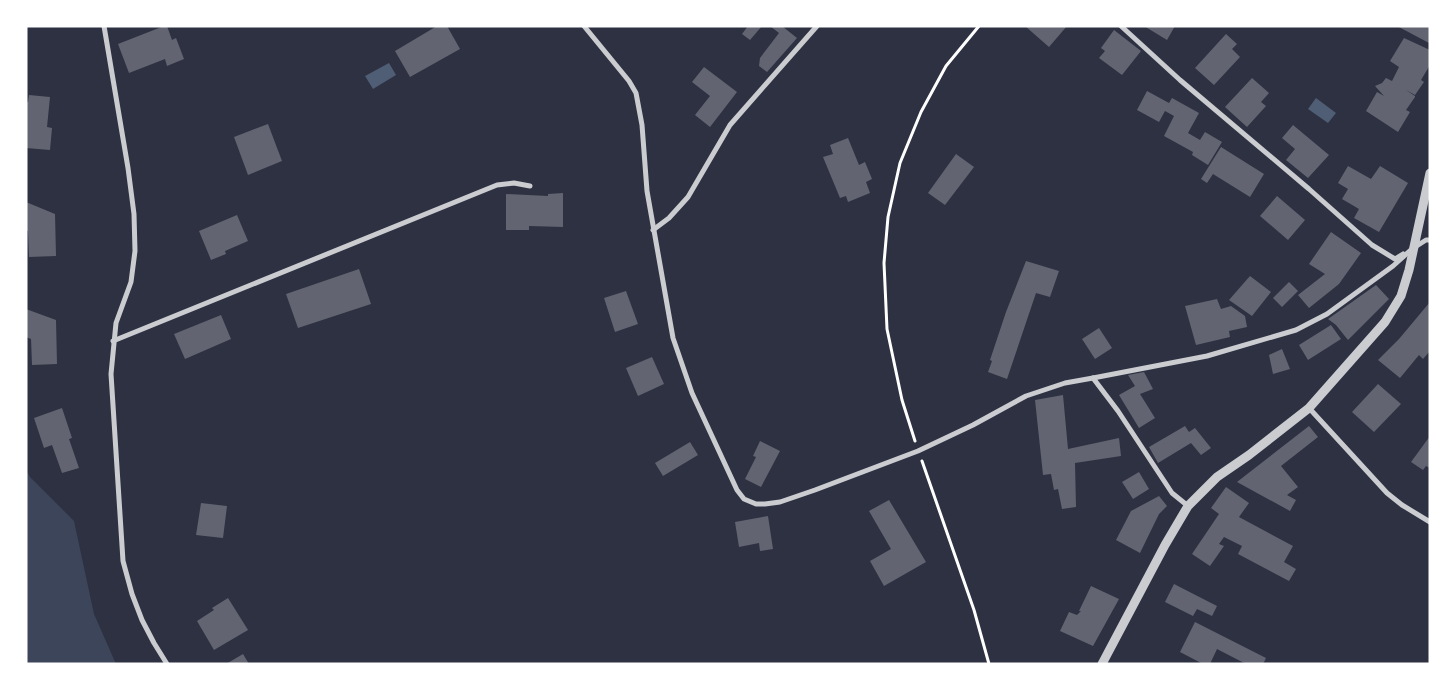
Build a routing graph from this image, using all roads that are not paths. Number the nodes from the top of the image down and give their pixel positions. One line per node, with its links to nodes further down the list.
1 (104, 26): 10 (street)
2 (584, 26): 7 (street)
3 (817, 26): 7 (street)
4 (1121, 26): 9 (street)
5 (1430, 173): 9 (street)
6 (530, 186): 10 (street)
7 (653, 230): 11 (street)
8 (1430, 240): 9 (street)
9 (1414, 248): 11 (street); 12 (street)
10 (113, 341): 15 (street)
11 (1093, 378): 13 (street)
12 (1308, 408): 13 (street); 14 (street)
13 (1188, 506): 16 (street)
14 (1430, 522)
15 (167, 664)
16 (1102, 664)

